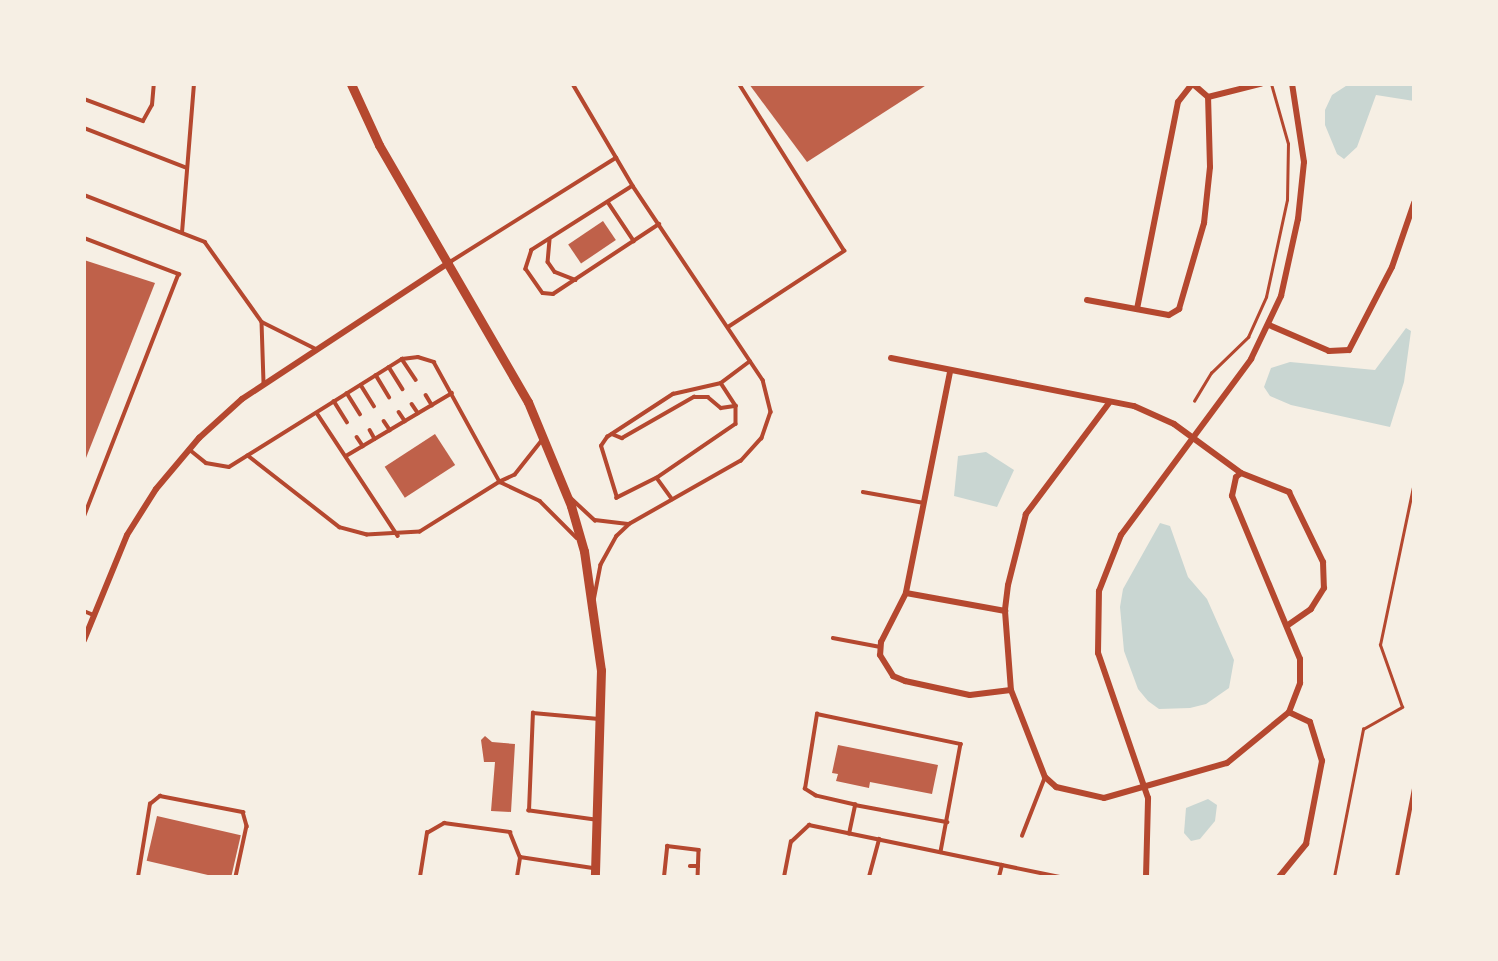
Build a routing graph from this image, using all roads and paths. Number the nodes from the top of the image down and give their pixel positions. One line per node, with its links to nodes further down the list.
1 (154, 84): 11 (lane)
2 (194, 84): 14 (lane)
3 (351, 84): 24 (main road)
4 (573, 84): 13 (lane)
5 (739, 84): 30 (lane)
6 (1192, 84): 10 (street); 27 (street)
7 (1260, 84): 10 (street)
8 (1271, 84): 48 (path)
9 (1292, 84): 29 (street)
10 (1208, 97): 27 (street)
11 (84, 99)
12 (84, 128): 14 (lane)
13 (616, 158): 15 (lane); 24 (lane)
14 (187, 168): 20 (lane)
15 (634, 186): 17 (lane); 19 (lane)
16 (84, 195): 20 (lane)
17 (608, 201): 21 (lane); 23 (lane)
18 (1414, 203): 29 (street)
19 (660, 224): 23 (lane); 30 (lane)
20 (182, 233): 28 (lane)
21 (551, 238): 25 (lane); 25 (lane)
22 (84, 239): 80 (lane)
23 (634, 241): 25 (lane)
24 (450, 262): 31 (street); 67 (main road)
25 (576, 280)
26 (1087, 300): 27 (street)
27 (1137, 309)
28 (262, 322): 31 (lane); 40 (lane)
29 (1269, 326): 64 (street)
30 (727, 327): 34 (lane)
31 (317, 349): 40 (street)
32 (891, 358): 36 (street)
33 (402, 359): 35 (lane); 38 (lane); 44 (lane)
34 (750, 361): 39 (lane); 78 (lane)
35 (389, 367): 37 (lane); 42 (lane)
36 (950, 372): 49 (street); 79 (street)
37 (376, 375): 41 (lane); 46 (lane)
38 (416, 380)
39 (721, 383): 53 (lane); 63 (lane)
40 (264, 384): 69 (street)
41 (361, 385): 43 (lane); 52 (lane)
42 (402, 388)
43 (348, 393): 47 (lane); 57 (lane)
44 (452, 393): 51 (lane); 74 (lane)
45 (426, 396): 51 (lane)
46 (389, 397)
47 (334, 401): 55 (lane); 60 (lane)
48 (1194, 401)
49 (1109, 402): 64 (street); 87 (street)
50 (412, 404): 56 (lane)
51 (432, 405): 56 (lane)
52 (374, 406)
53 (736, 406): 63 (lane); 73 (lane)
54 (399, 412): 59 (lane)
55 (317, 413): 70 (lane); 71 (lane)
56 (418, 413): 59 (lane)
57 (360, 414)
58 (384, 421): 62 (lane)
59 (405, 421): 62 (lane)
60 (347, 422)
61 (370, 430): 66 (lane)
62 (390, 430): 66 (lane)
63 (612, 434): 73 (lane)
64 (1191, 436): 72 (street); 97 (street)
65 (357, 437): 68 (lane)
66 (375, 439): 68 (lane)
67 (543, 440): 74 (lane); 76 (main road)
68 (363, 446): 71 (lane)
69 (189, 449): 70 (lane); 88 (street)
70 (248, 456): 82 (lane)
71 (346, 457): 82 (lane)
72 (1241, 473): 89 (street); 89 (street)
73 (657, 478): 78 (lane)
74 (500, 482): 82 (lane); 83 (lane)
75 (1414, 482): 125 (path)
76 (564, 490): 81 (lane); 83 (main road)
77 (863, 492): 79 (lane)
78 (673, 500): 81 (lane)
79 (924, 503): 84 (street)
80 (84, 518)
81 (630, 524): 85 (lane)
82 (398, 536)
83 (581, 544): 85 (main road)
84 (906, 593): 87 (street); 92 (street)
85 (593, 610): 95 (main road)
86 (84, 611): 88 (lane)
87 (1005, 611): 93 (street)
88 (94, 615): 91 (street)
89 (1288, 625): 94 (street)
90 (833, 638): 92 (lane)
91 (84, 640)
92 (880, 647): 93 (street)
93 (1011, 690): 96 (street)
94 (1289, 712): 97 (street); 124 (street)
95 (601, 719): 100 (main road); 100 (lane)
96 (1045, 777): 97 (street); 103 (lane)
97 (1144, 788): 123 (street)
98 (1414, 789): 126 (lane)
99 (855, 805): 101 (lane); 101 (lane); 102 (lane)
100 (599, 820): 112 (main road)
101 (947, 822): 105 (lane)
102 (849, 834): 104 (lane); 119 (lane)
103 (1022, 836)
104 (878, 839): 105 (lane); 120 (lane)
105 (941, 852): 109 (lane)
106 (520, 857): 112 (lane); 115 (lane); 116 (lane)
107 (666, 863): 108 (lane); 111 (lane); 117 (lane)
108 (674, 864)
109 (1002, 865): 121 (lane); 122 (lane)
110 (690, 866): 111 (lane)
111 (698, 866): 118 (lane)
112 (596, 872)
113 (138, 877): 114 (lane)
114 (236, 877)
115 (420, 877)
116 (517, 877)
117 (664, 877)
118 (698, 877)
119 (784, 877)
120 (869, 877)
121 (999, 877)
122 (1061, 877)
123 (1146, 877)
124 (1279, 877)
125 (1334, 877)
126 (1397, 877)

